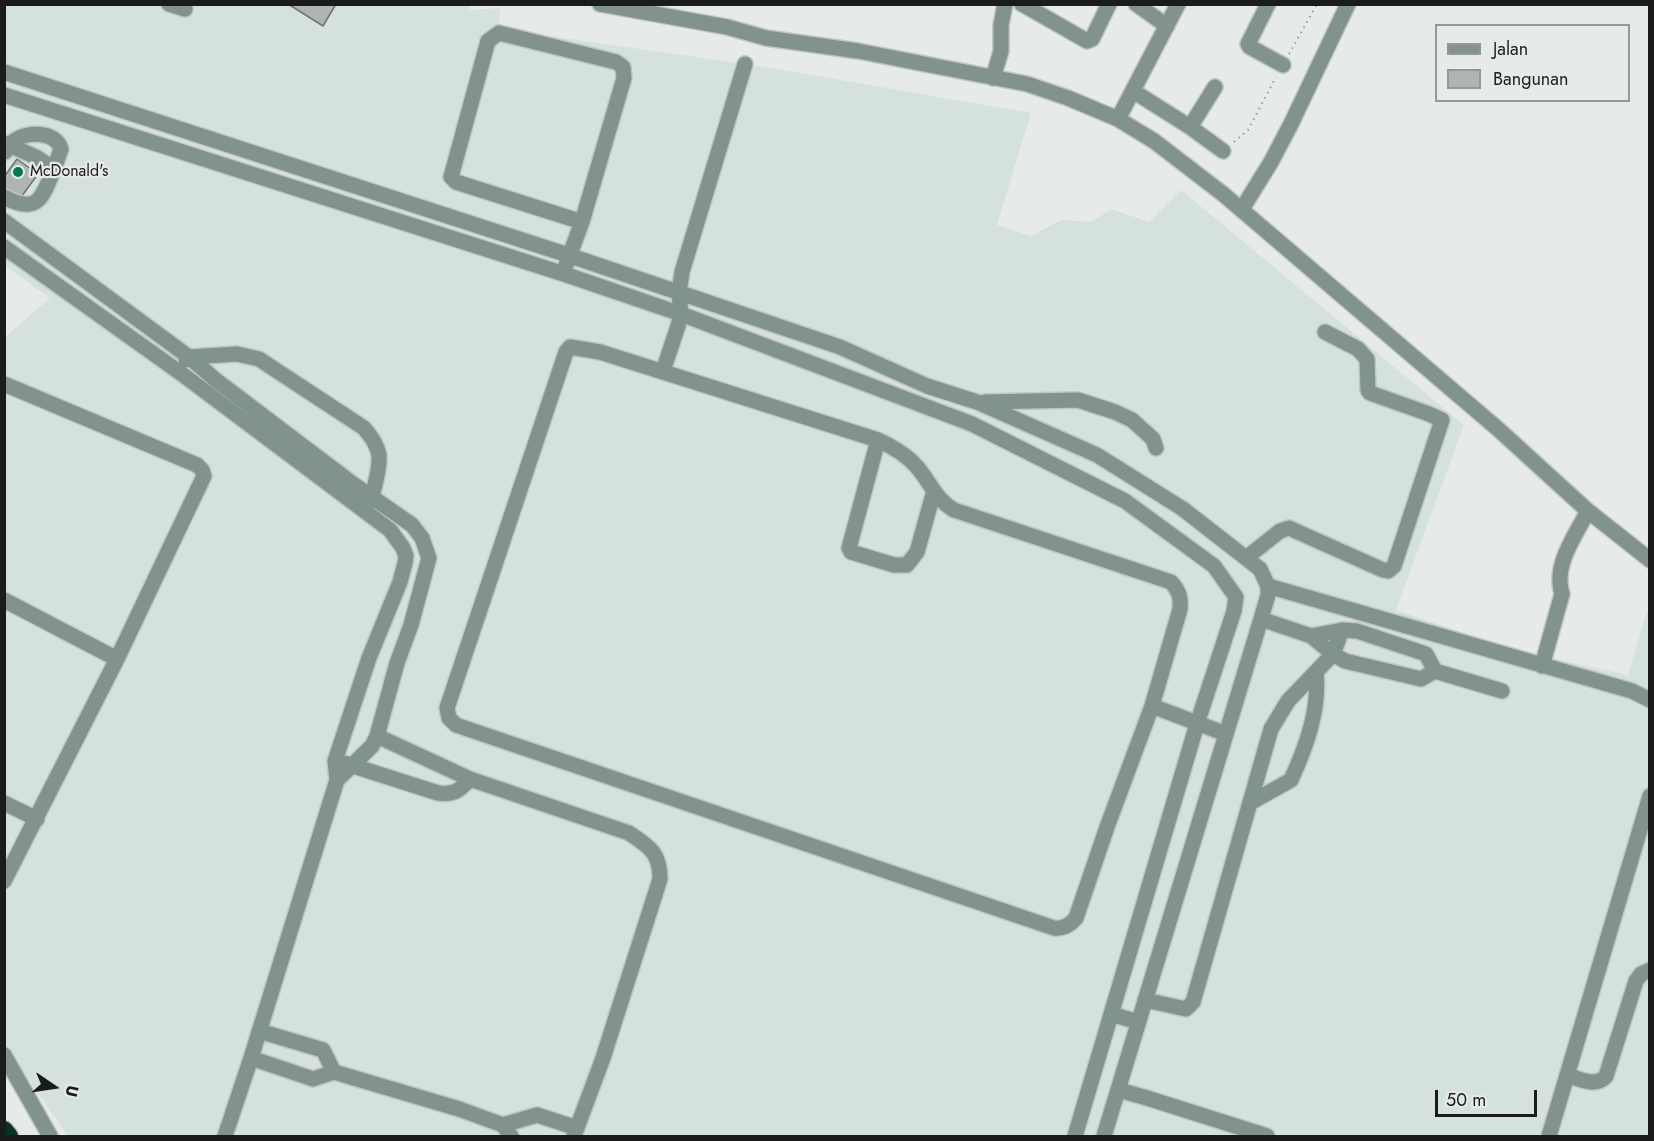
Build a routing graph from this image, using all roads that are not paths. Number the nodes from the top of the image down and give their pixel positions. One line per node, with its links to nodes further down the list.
1 (169, 4): 11 (street)
2 (600, 4): 10 (street)
3 (1005, 4): 16 (street)
4 (1023, 4): 5 (street)
5 (1109, 4)
6 (1136, 4): 12 (street)
7 (1178, 4): 12 (street)
8 (1268, 4): 14 (street)
9 (1348, 4): 26 (street)
10 (630, 8): 16 (street)
11 (185, 9)
12 (1167, 26): 18 (street)
13 (745, 64): 34 (street)
14 (1283, 65)
15 (4, 72): 27 (street)
16 (993, 78): 20 (street)
17 (1215, 87): 21 (street)
18 (1133, 91): 20 (street); 21 (street)
19 (4, 95): 30 (street)
20 (1118, 119): 26 (street)
21 (1190, 127): 23 (street)
22 (6, 146): 24 (street); 24 (street)
23 (1223, 151)
24 (54, 168): 25 (street)
25 (4, 197)
26 (1242, 209): 47 (street)
27 (428, 210): 30 (street); 32 (street)
28 (582, 222): 28 (street); 32 (street)
29 (10, 225): 31 (street); 37 (street)
30 (424, 230): 33 (street)
31 (4, 245): 38 (street)
32 (568, 255): 33 (street); 34 (street)
33 (564, 274): 35 (street)
34 (679, 293): 35 (street); 41 (street)
35 (681, 314): 39 (street); 42 (street)
36 (1325, 332): 49 (street)
37 (189, 357): 38 (street); 46 (street); 46 (street)
38 (177, 371): 48 (street)
39 (663, 371): 43 (street); 65 (street)
40 (4, 384): 57 (street)
41 (977, 402): 42 (street); 44 (street); 49 (street)
42 (972, 424): 66 (street)
43 (878, 440): 45 (street); 45 (street)
44 (1156, 448)
45 (934, 491): 65 (street)
46 (372, 497): 48 (street); 59 (street)
47 (1588, 511): 50 (street); 60 (street)
48 (363, 512): 58 (street)
49 (1246, 558): 51 (street)
50 (1650, 560)
51 (1268, 586): 53 (street); 60 (street)
52 (4, 600): 57 (street)
53 (1261, 619): 55 (street); 67 (street)
54 (1342, 630): 55 (street); 56 (street); 61 (street)
55 (1311, 636): 56 (street)
56 (1333, 654): 61 (street); 62 (street)
57 (117, 658): 76 (street)
58 (369, 658): 59 (street); 69 (street)
59 (397, 663): 68 (street)
60 (1542, 666): 64 (street)
61 (1435, 671): 63 (street)
62 (1316, 672): 75 (street); 75 (street)
63 (1502, 691)
64 (1650, 700)
65 (1152, 706): 66 (street)
66 (1197, 724): 67 (street); 81 (street)
67 (1226, 734): 80 (street)
68 (377, 736): 70 (street); 71 (street)
69 (335, 761): 70 (street); 72 (street)
70 (352, 765): 71 (street); 72 (street)
71 (470, 779): 91 (street)
72 (337, 780): 83 (street)
73 (1650, 796): 77 (street)
74 (4, 803): 76 (street)
75 (1250, 803): 80 (street)
76 (37, 819): 78 (street)
77 (1645, 827): 87 (street)
78 (4, 881)
79 (1650, 970): 87 (street)
80 (1145, 1000): 82 (street)
81 (1111, 1014): 82 (street); 95 (street)
82 (1138, 1022): 88 (street)
83 (259, 1031): 85 (street); 86 (street)
84 (4, 1055): 93 (street)
85 (251, 1058): 86 (street); 94 (street)
86 (334, 1072): 90 (street)
87 (1567, 1075): 98 (street)
88 (1119, 1090): 96 (street); 97 (street)
89 (4, 1130): 92 (highway)
90 (507, 1131): 91 (street)
91 (576, 1132)
92 (8, 1137)
93 (50, 1137)
94 (225, 1137)
95 (1074, 1137)
96 (1104, 1137)
97 (1267, 1137)
98 (1549, 1137)

